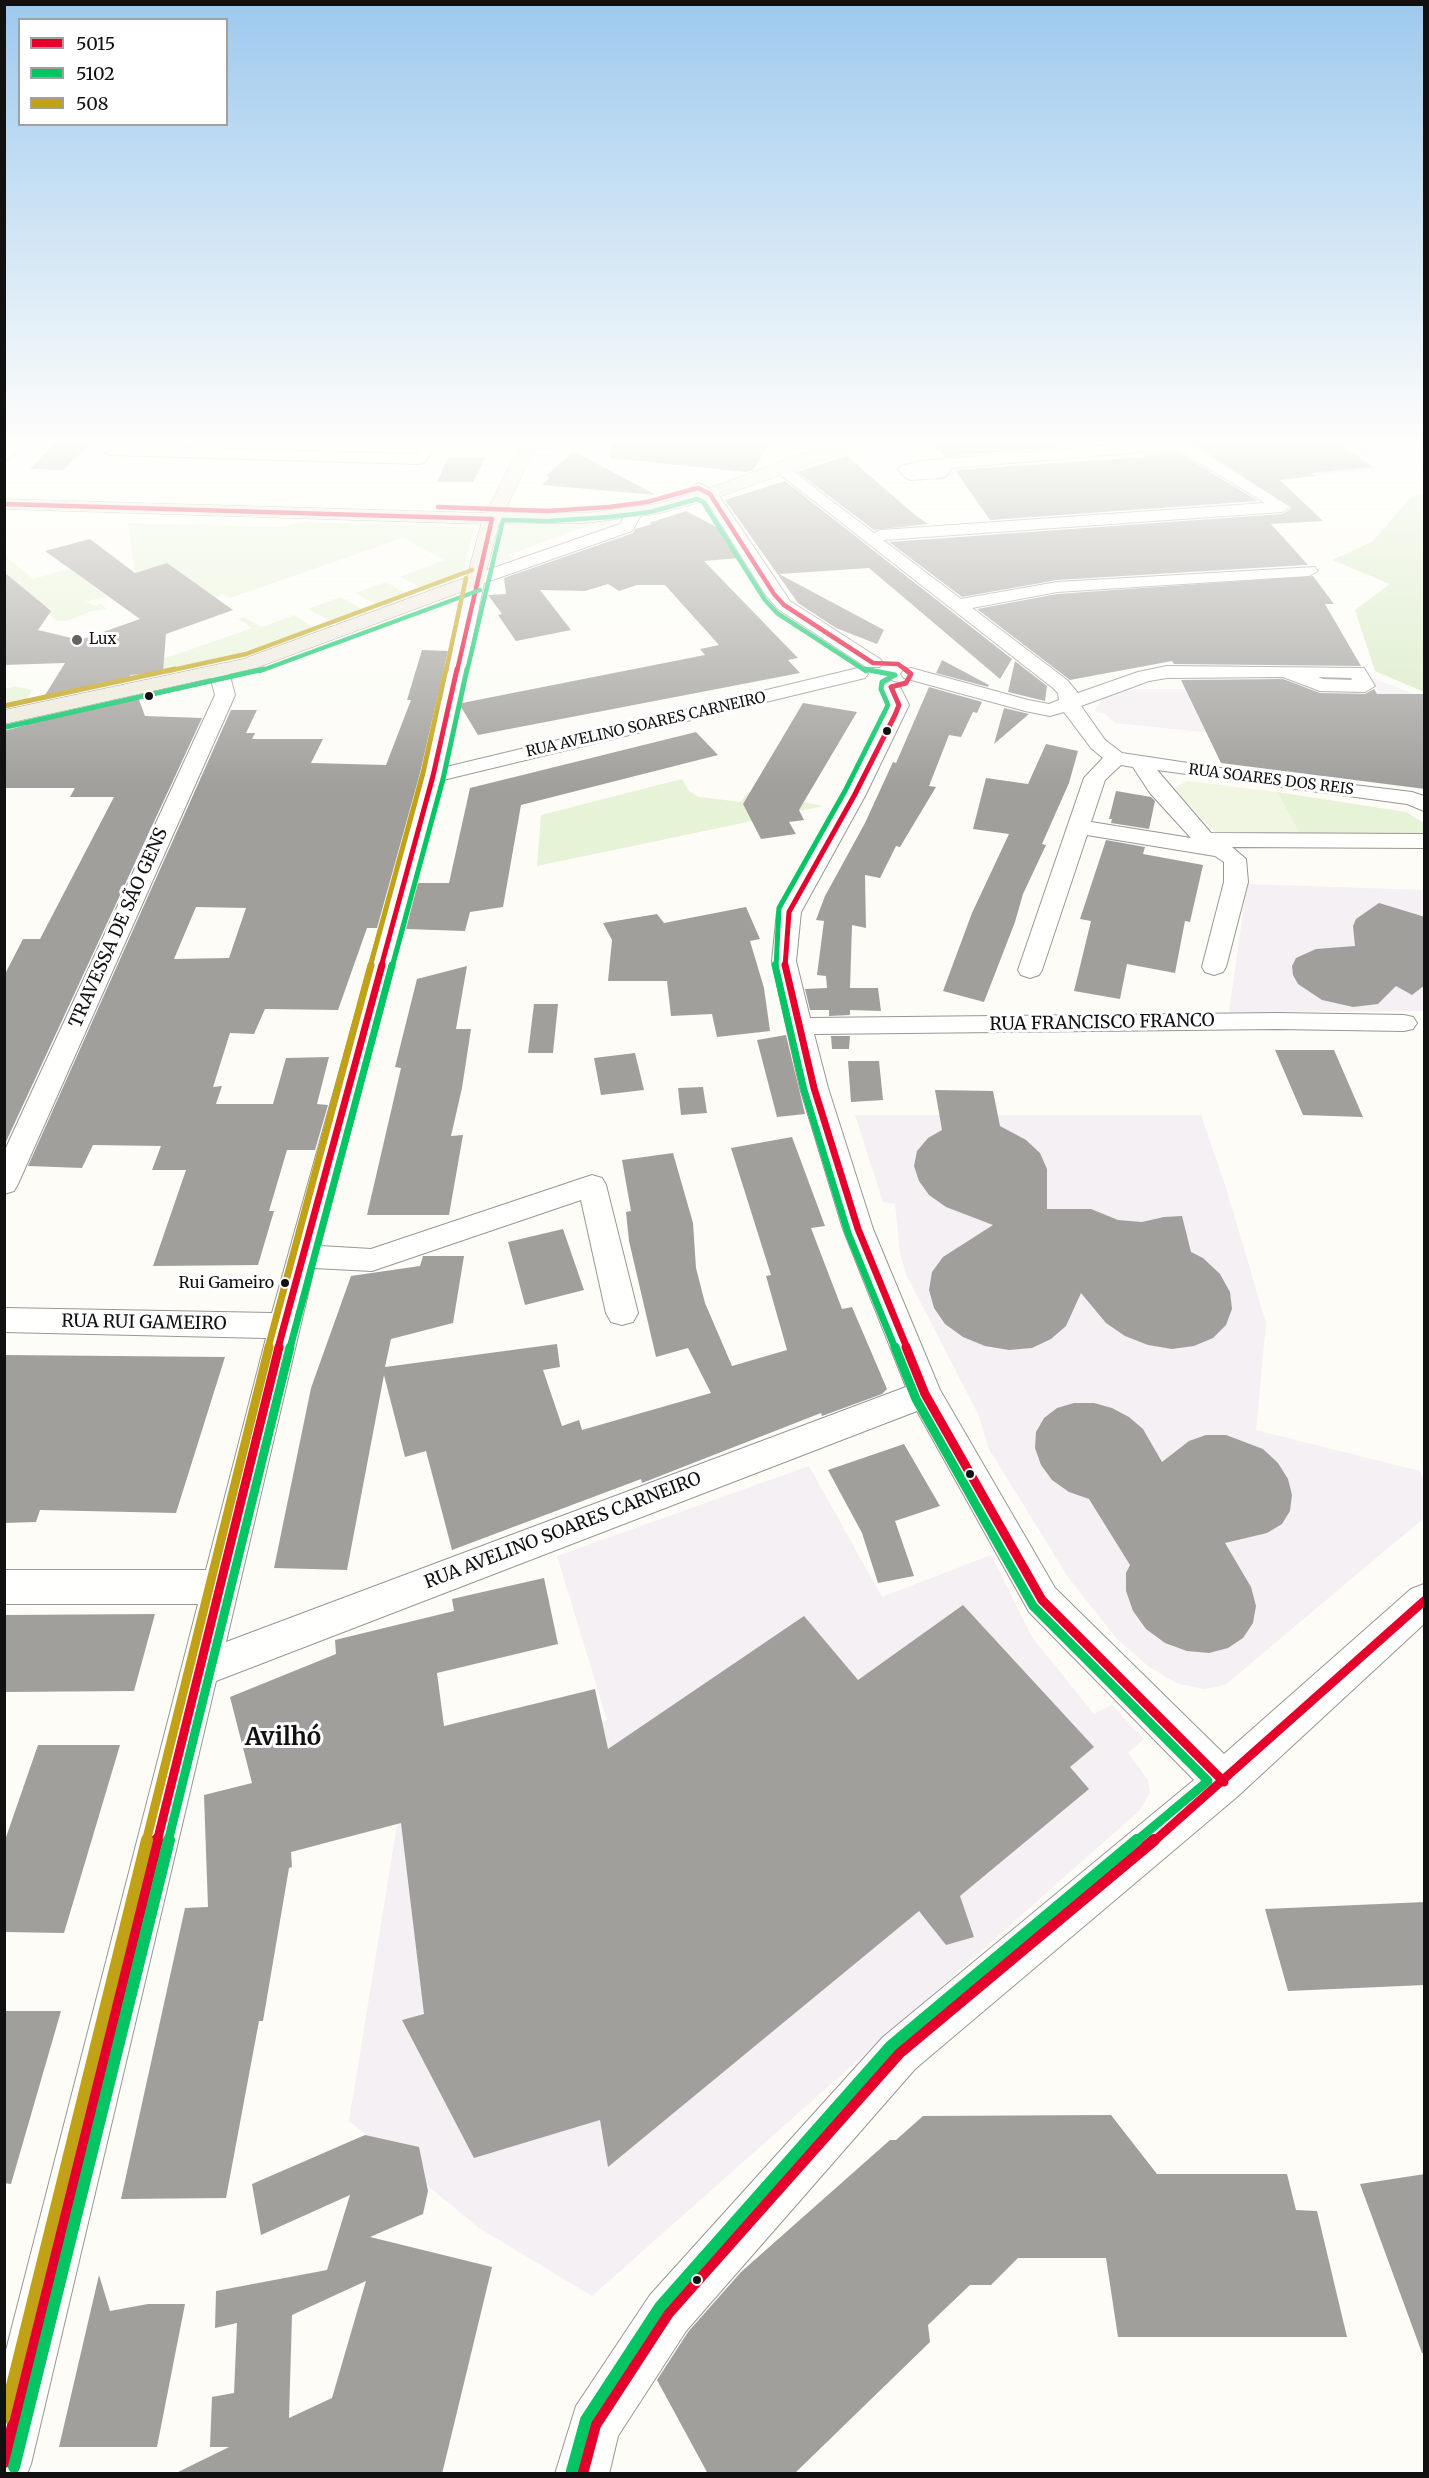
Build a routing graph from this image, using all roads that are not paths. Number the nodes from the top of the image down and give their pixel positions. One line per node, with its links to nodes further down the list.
1 (482, 557): 6 (main road)
2 (542, 557): 6 (street)
3 (749, 557): 8 (street)
4 (894, 557): 7 (street)
5 (1309, 571): 7 (street)
6 (476, 580): 10 (main road); 16 (street)
7 (957, 605): 12 (street)
8 (865, 668): 11 (street); 16 (street, RUA AVELINO SOARES CARNEIRO)
9 (1286, 671): 12 (street)
10 (219, 672): 13 (main road); 25 (street, TRAVESSA DE SÃO GENS)
11 (901, 681): 12 (street); 24 (street)
12 (1069, 703): 14 (street)
13 (4, 717)
14 (1116, 758): 15 (street, RUA SOARES DOS REIS); 18 (street)
15 (1141, 763): 17 (street, RUA SOARES DOS REIS); 20 (street)
16 (433, 776): 26 (street)
17 (1425, 804)
18 (1078, 827): 20 (street); 22 (street)
19 (1425, 841): 20 (street)
20 (1199, 843): 21 (street)
21 (1214, 967)
22 (1030, 970)
23 (1404, 1023): 24 (street, RUA FRANCISCO FRANCO)
24 (800, 1026): 30 (street)
25 (4, 1184)
26 (302, 1256): 27 (street); 29 (street)
27 (622, 1313)
28 (4, 1320): 29 (street, RUA RUI GAMEIRO)
29 (284, 1326): 32 (street)
30 (925, 1394): 34 (street, RUA AVELINO SOARES CARNEIRO); 35 (street)
31 (4, 1587): 32 (street)
32 (221, 1587): 34 (street)
33 (1425, 1601): 35 (street)
34 (201, 1669): 36 (street)
35 (1224, 1782): 37 (street)
36 (4, 2464)
37 (582, 2474)

